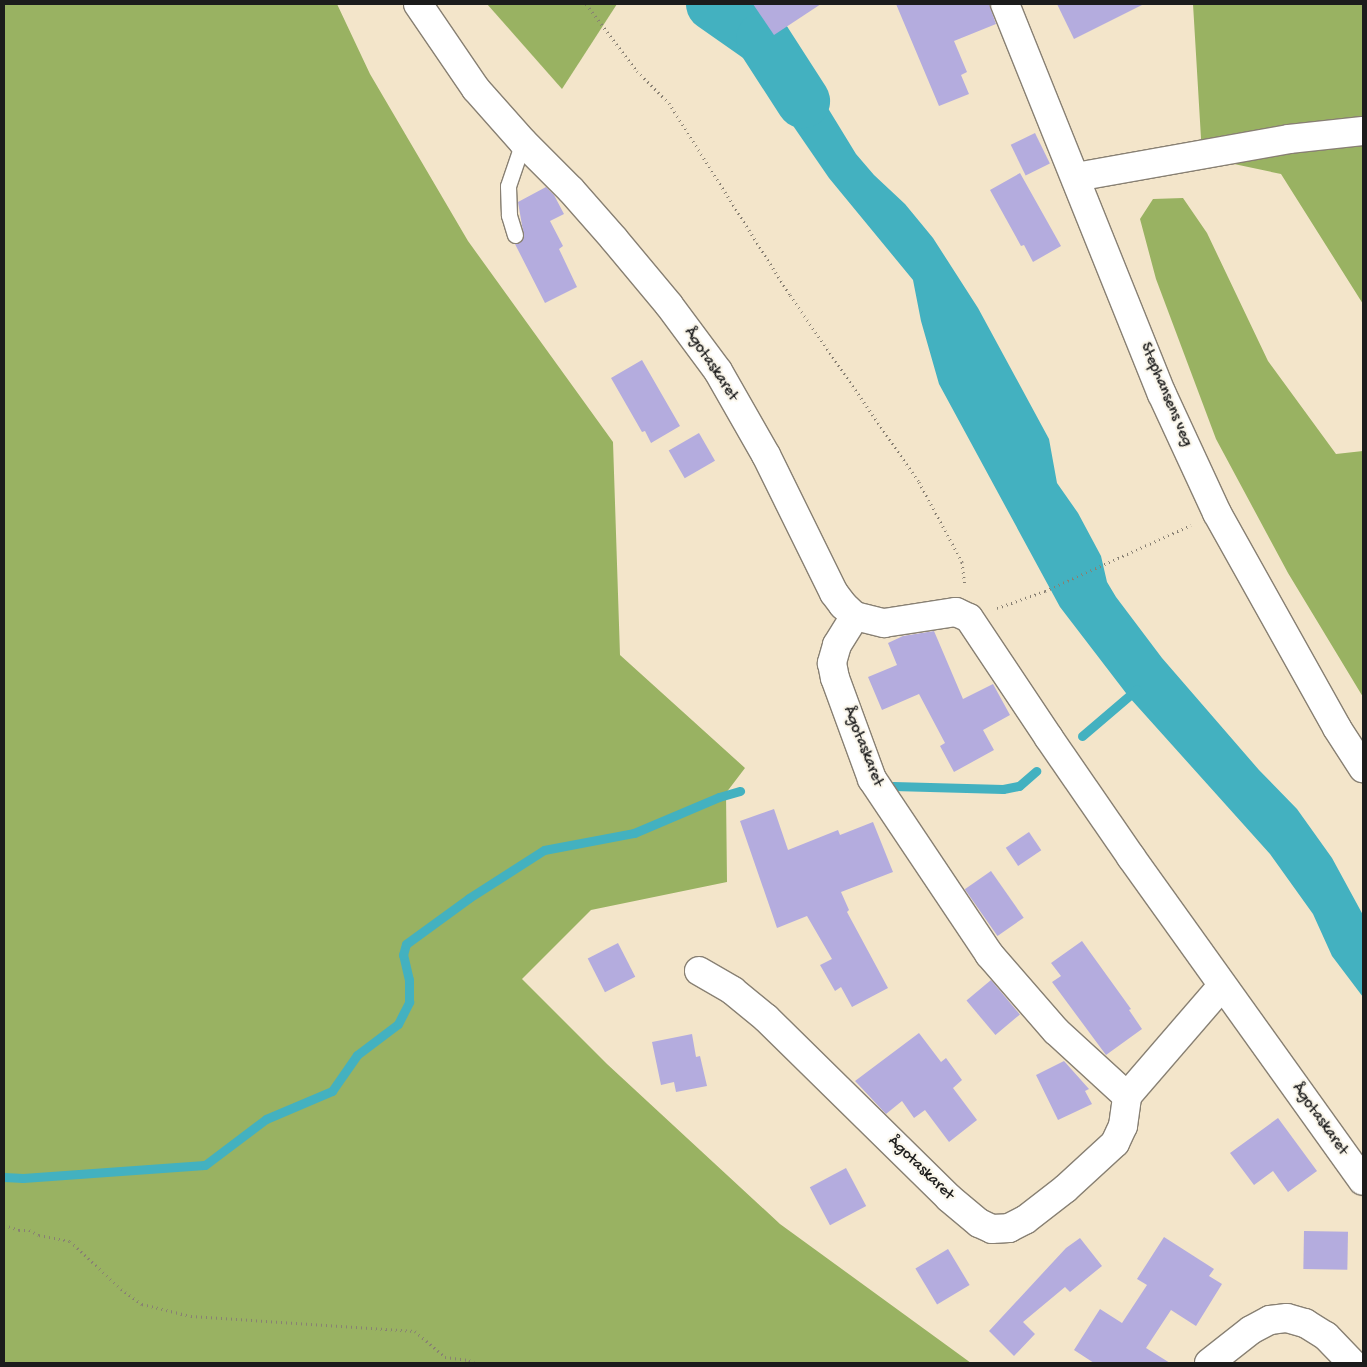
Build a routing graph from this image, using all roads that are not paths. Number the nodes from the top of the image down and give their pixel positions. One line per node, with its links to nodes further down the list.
1 (418, 4): 4 (street, Ågotaskaret)
2 (1005, 4): 5 (street, Stephansens veg)
3 (1363, 130): 5 (street)
4 (523, 142): 6 (lane); 7 (street, Ågotaskaret)
5 (1076, 177): 8 (street, Stephansens veg)
6 (515, 235)
7 (855, 616): 10 (street, Ågotaskaret); 11 (street, Ågotaskaret)
8 (1363, 768)
9 (699, 971): 11 (street, Ågotaskaret)
10 (1222, 986): 11 (street); 12 (street, Ågotaskaret)
11 (1127, 1096)
12 (1363, 1181)
13 (1209, 1363): 14 (street)
14 (1352, 1363)

